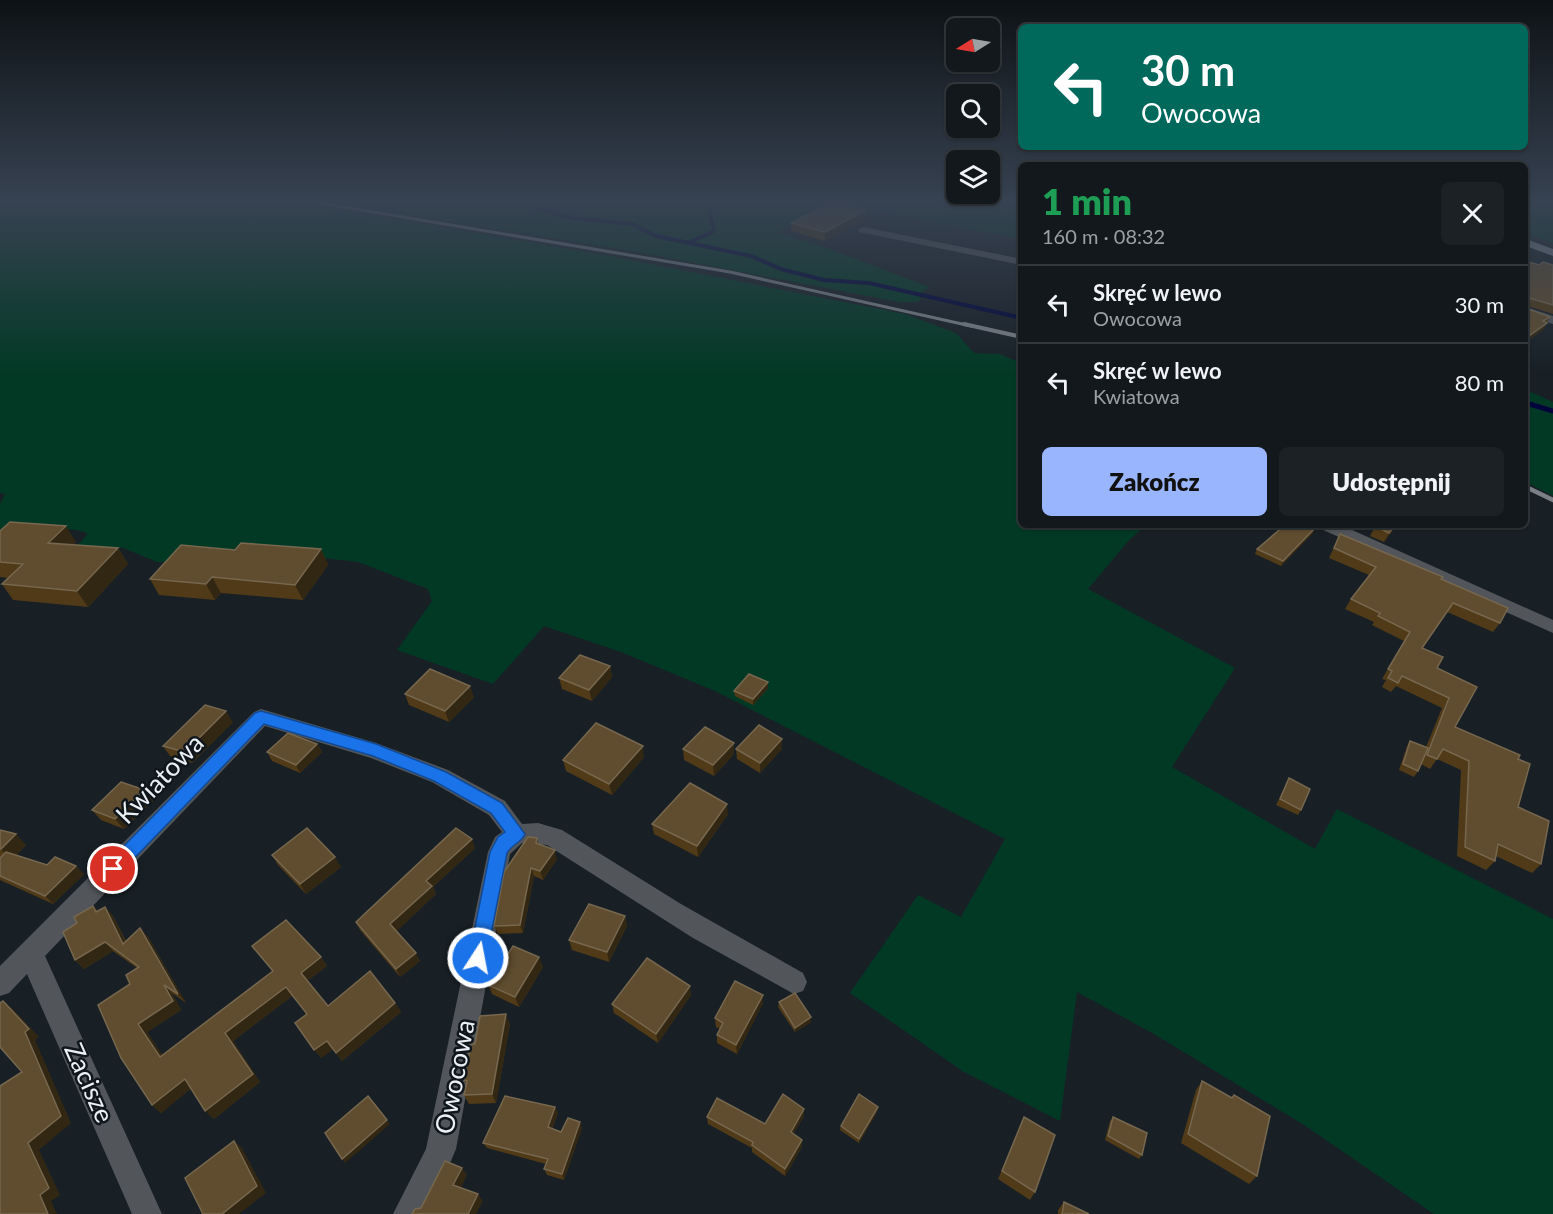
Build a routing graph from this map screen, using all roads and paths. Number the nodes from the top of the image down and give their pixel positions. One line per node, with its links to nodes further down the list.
1 (1528, 311): 2 (street)
2 (1553, 320)
3 (1334, 528): 4 (street)
4 (1553, 627)
5 (517, 834): 6 (street, Kwiatowa); 7 (street); 10 (street, Owocowa)
6 (31, 953): 8 (street, Kwiatowa); 9 (street, Zacisze)
7 (794, 982)
8 (0, 984)
9 (147, 1214)
10 (408, 1214)

